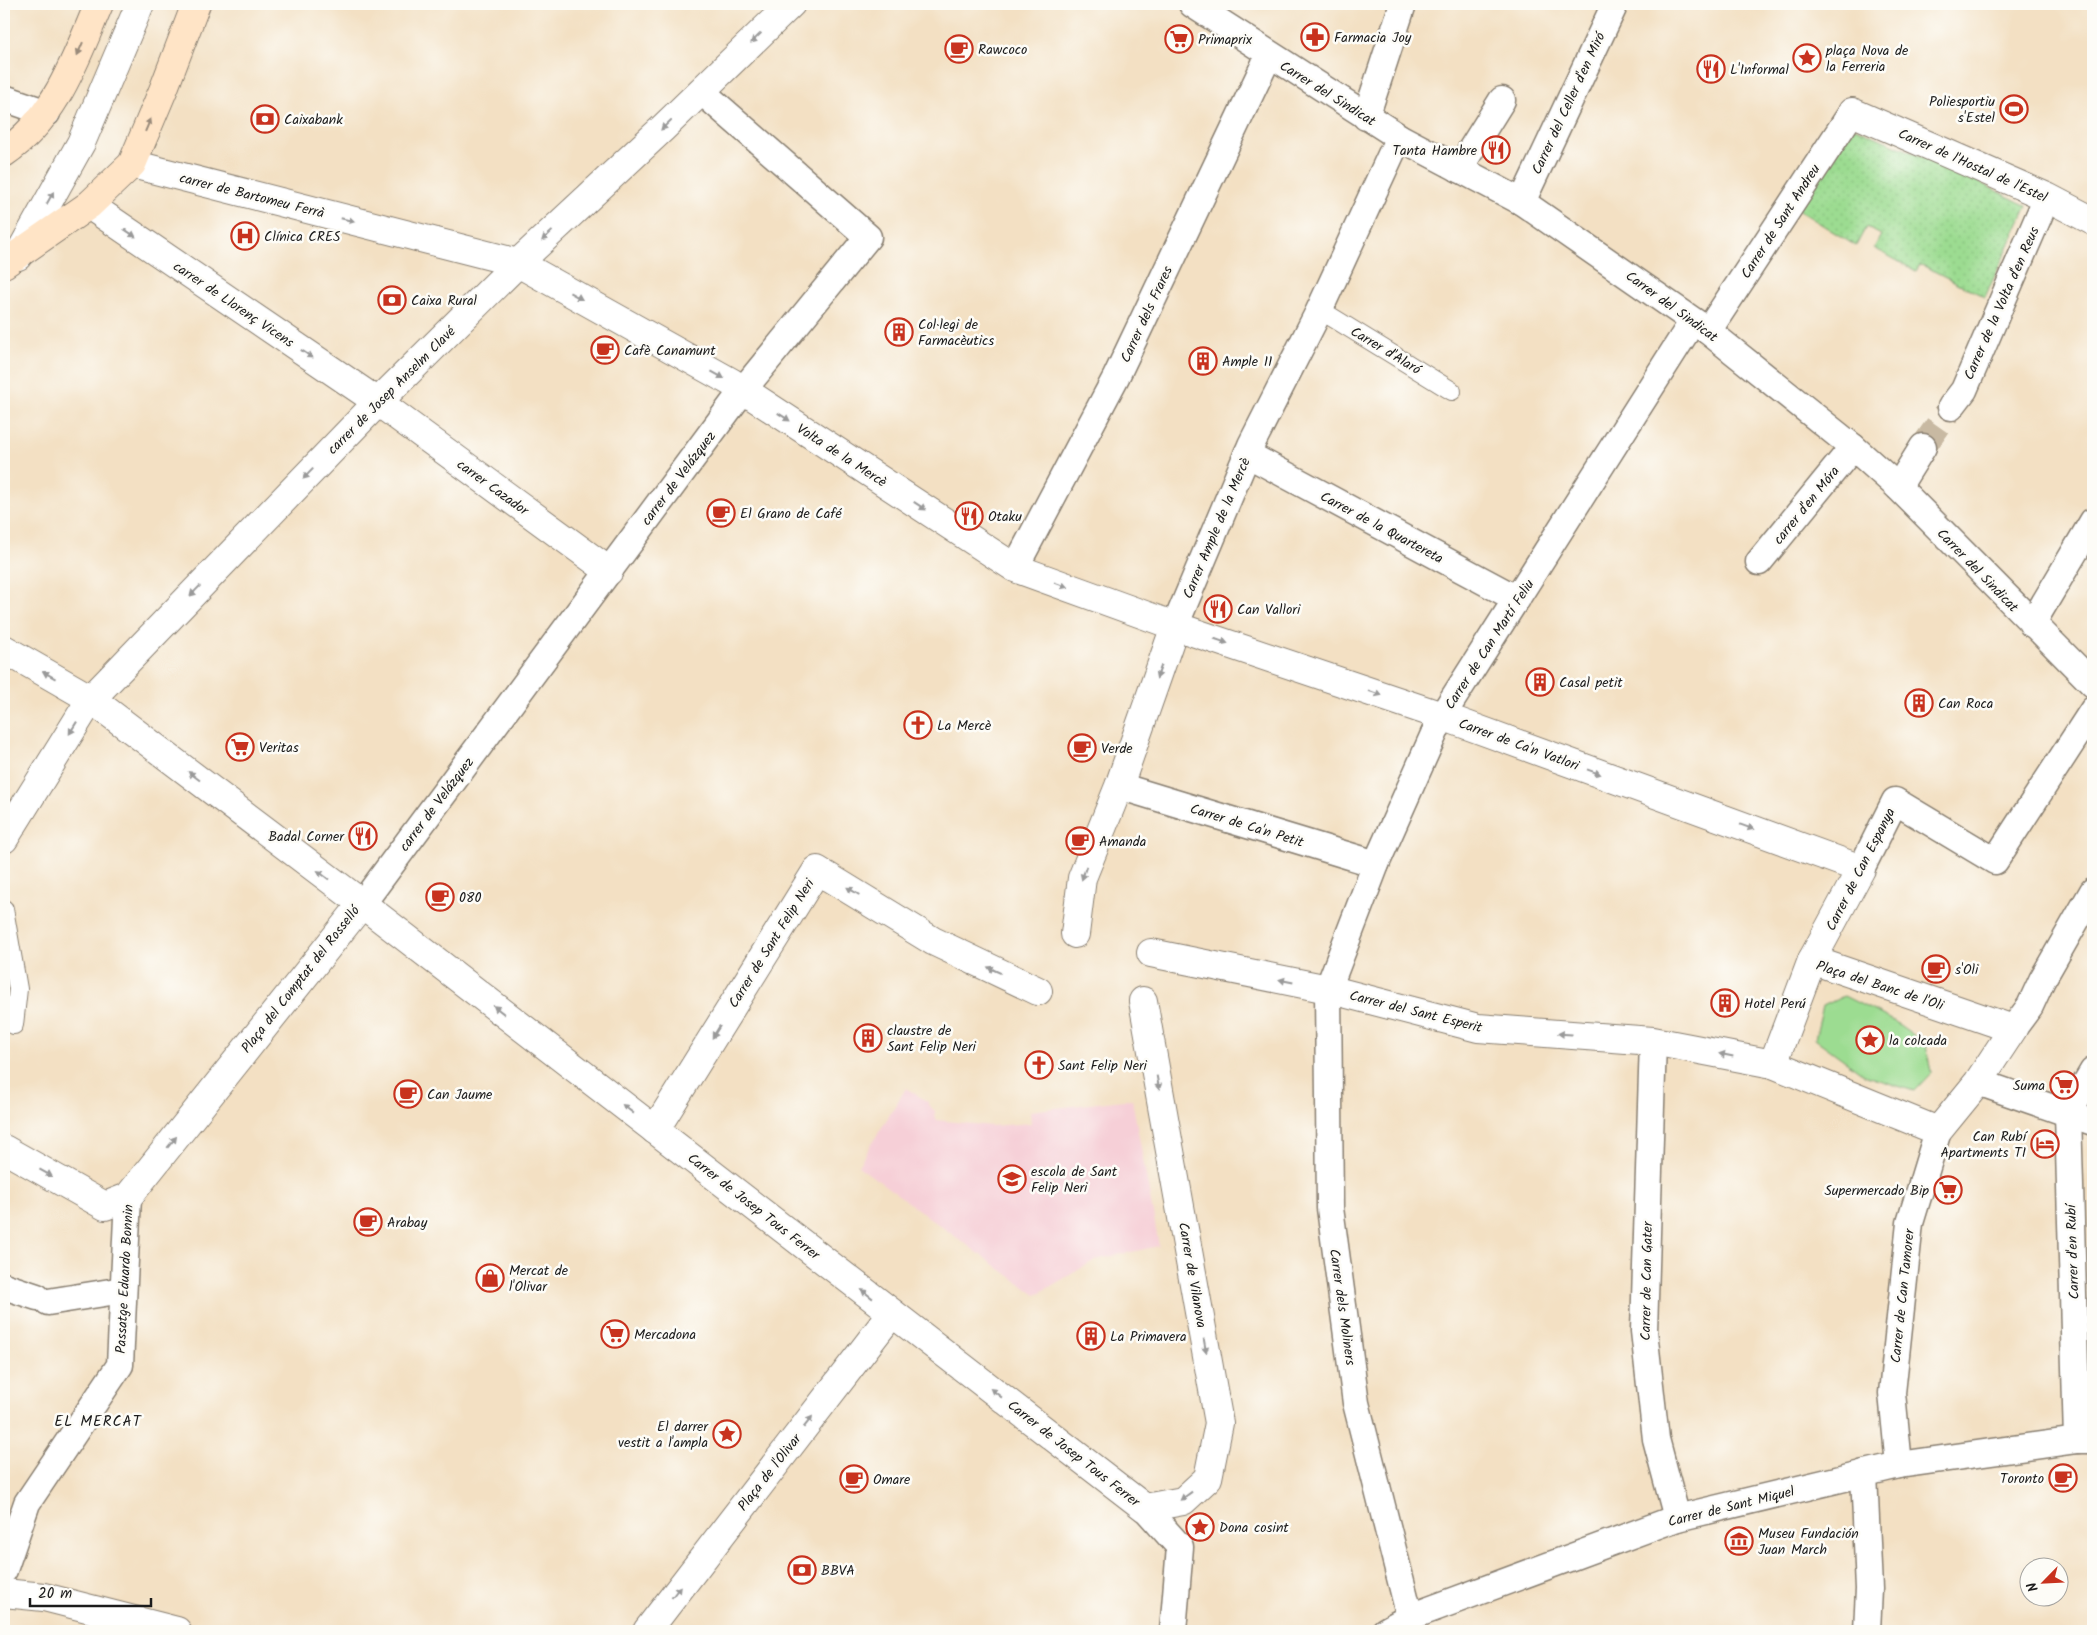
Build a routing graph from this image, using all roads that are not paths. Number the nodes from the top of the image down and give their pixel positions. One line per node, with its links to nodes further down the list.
1 (99, 4): 13 (main road, one-way to 13)
2 (140, 4): 23 (street, one-way to 2)
3 (196, 4): 17 (main road, one-way to 3)
4 (791, 4): 9 (street, carrer de Josep Anselm Clavé, one-way to 9)
5 (1192, 4): 8 (street, Carrer del Sindicat)
6 (1403, 4): 14 (street)
7 (1615, 4): 20 (street, Carrer del Celler d'en Miró)
8 (1269, 55): 14 (street, Carrer del Sindicat); 37 (street, Carrer dels Frares)
9 (700, 91): 24 (street, carrer de Josep Anselm Clavé, one-way to 24); 27 (street, carrer de Velázquez)
10 (4, 98): 13 (street)
11 (1502, 100): 18 (street)
12 (1852, 112): 19 (street, Carrer de l'Hostal de l'Estel); 26 (street, Carrer de Sant Andreu)
13 (47, 113): 16 (main road)
14 (1366, 117): 15 (street, Carrer del Sindicat)
15 (1399, 137): 18 (street, Carrer del Sindicat); 25 (street, Carrer Ample de la Mercè)
16 (4, 154)
17 (132, 164): 21 (main road); 24 (street, carrer de Bartomeu Ferrà, one-way to 24)
18 (1459, 169): 20 (street, Carrer del Sindicat)
19 (2047, 197): 22 (street, Carrer de l'Hostal de l'Estel); 30 (street, Carrer de la Volta d'en Reus)
20 (1522, 202): 26 (street, Carrer del Sindicat)
21 (90, 205): 23 (main road); 29 (street, carrer de Llorenç Vicens, one-way to 29)
22 (2093, 221)
23 (11, 260)
24 (518, 263): 27 (street, Volta de la Mercè, one-way to 27); 29 (street, carrer de Josep Anselm Clavé)
25 (1318, 313): 28 (lane, Carrer d'Alaró); 33 (street, Carrer Ample de la Mercè)
26 (1700, 326): 31 (street, Carrer del Sindicat); 39 (street, Carrer de Can Martí Feliu)
27 (743, 390): 37 (street, Volta de la Mercè, one-way to 37); 38 (street, carrer de Velázquez)
28 (1452, 391)
29 (378, 402): 38 (street, carrer Cazador); 44 (street, carrer de Josep Anselm Clavé, one-way to 44)
30 (1951, 406)
31 (1853, 447): 34 (street, Carrer del Sindicat); 36 (street, carrer d'en Móra)
32 (1923, 447): 34 (street)
33 (1247, 454): 39 (street, Carrer de la Quartereta); 41 (street, Carrer Ample de la Mercè)
34 (1898, 487): 40 (street, Carrer del Sindicat)
35 (2093, 521): 40 (street)
36 (1759, 562)
37 (1015, 568): 41 (street, Volta de la Mercè, one-way to 41)
38 (609, 571): 52 (street, carrer de Velázquez)
39 (1517, 599): 46 (street, Carrer de Can Martí Feliu)
40 (2032, 624): 43 (street, Carrer del Sindicat)
41 (1175, 626): 46 (street, Carrer de Ca'n Vatlori, one-way to 46); 47 (street, Carrer Ample de la Mercè, one-way to 47)
42 (4, 649): 44 (street, Plaça del Comptat del Rosselló, one-way to 42)
43 (2093, 684)
44 (91, 699): 48 (street, one-way to 48); 52 (street, Plaça del Comptat del Rosselló, one-way to 44)
45 (2093, 710): 50 (street, Carrer de Can Espanya)
46 (1442, 716): 49 (street, Carrer de Can Martí Feliu); 50 (street, Carrer de Ca'n Vatlori, one-way to 50)
47 (1119, 786): 49 (street, Carrer de Ca'n Petit); 54 (street, Carrer Ample de la Mercè, one-way to 54)
48 (4, 839)
49 (1376, 864): 57 (street, Carrer de Can Martí Feliu)
50 (1861, 869): 56 (street, Carrer de Can Espanya)
51 (2093, 892): 61 (street)
52 (362, 904): 68 (street, Carrer de Josep Tous Ferrer, one-way to 52); 71 (street, Plaça del Comptat del Rosselló, one-way to 52)
53 (4, 909): 60 (lane)
54 (1075, 934)
55 (1151, 953): 57 (street, Carrer del Sant Esperit, one-way to 55)
56 (1812, 960): 61 (street, Plaça del Banc de l'Oli); 63 (street, Plaça del Banc de l'Oli)
57 (1328, 989): 62 (street, Carrer del Sant Esperit, one-way to 57); 82 (street, Carrer dels Moliners)
58 (1038, 991): 68 (street, Carrer de Sant Felip Neri, one-way to 68)
59 (1143, 1001): 78 (street, Carrer de Vilanova, one-way to 78)
60 (4, 1019)
61 (2013, 1029): 65 (street)
62 (1653, 1041): 63 (street, Carrer del Sant Esperit, one-way to 62); 79 (street, Carrer de Can Gater)
63 (1773, 1064): 69 (street)
64 (2093, 1071): 66 (street)
65 (1978, 1082): 66 (street); 69 (street)
66 (2068, 1113): 67 (street); 75 (street, Carrer d'en Rubí)
67 (2093, 1122)
68 (655, 1130): 74 (street, Carrer de Josep Tous Ferrer, one-way to 68)
69 (1938, 1132): 76 (street, Carrer de Can Tamorer)
70 (4, 1149): 71 (street, Plaça del Comptat del Rosselló, one-way to 71)
71 (128, 1196): 73 (street, Passatge Eduardo Bonnin)
72 (4, 1286): 73 (street)
73 (123, 1290): 80 (street, Passatge Eduardo Bonnin)
74 (892, 1313): 78 (street, Carrer de Josep Tous Ferrer, one-way to 74); 84 (street, Plaça de l'Olivar, one-way to 74)
75 (2085, 1440): 76 (street, Carrer de Sant Miquel)
76 (1898, 1465): 77 (street, Carrer de Sant Miquel)
77 (1864, 1473): 79 (street, Carrer de Sant Miquel); 87 (street)
78 (1145, 1508): 85 (street)
79 (1677, 1518): 82 (street, Carrer de Sant Miquel)
80 (4, 1570)
81 (4, 1593): 83 (street)
82 (1410, 1618): 86 (street, Carrer de Sant Miquel)
83 (177, 1631)
84 (647, 1631)
85 (1173, 1631)
86 (1385, 1631)
87 (1867, 1631)

